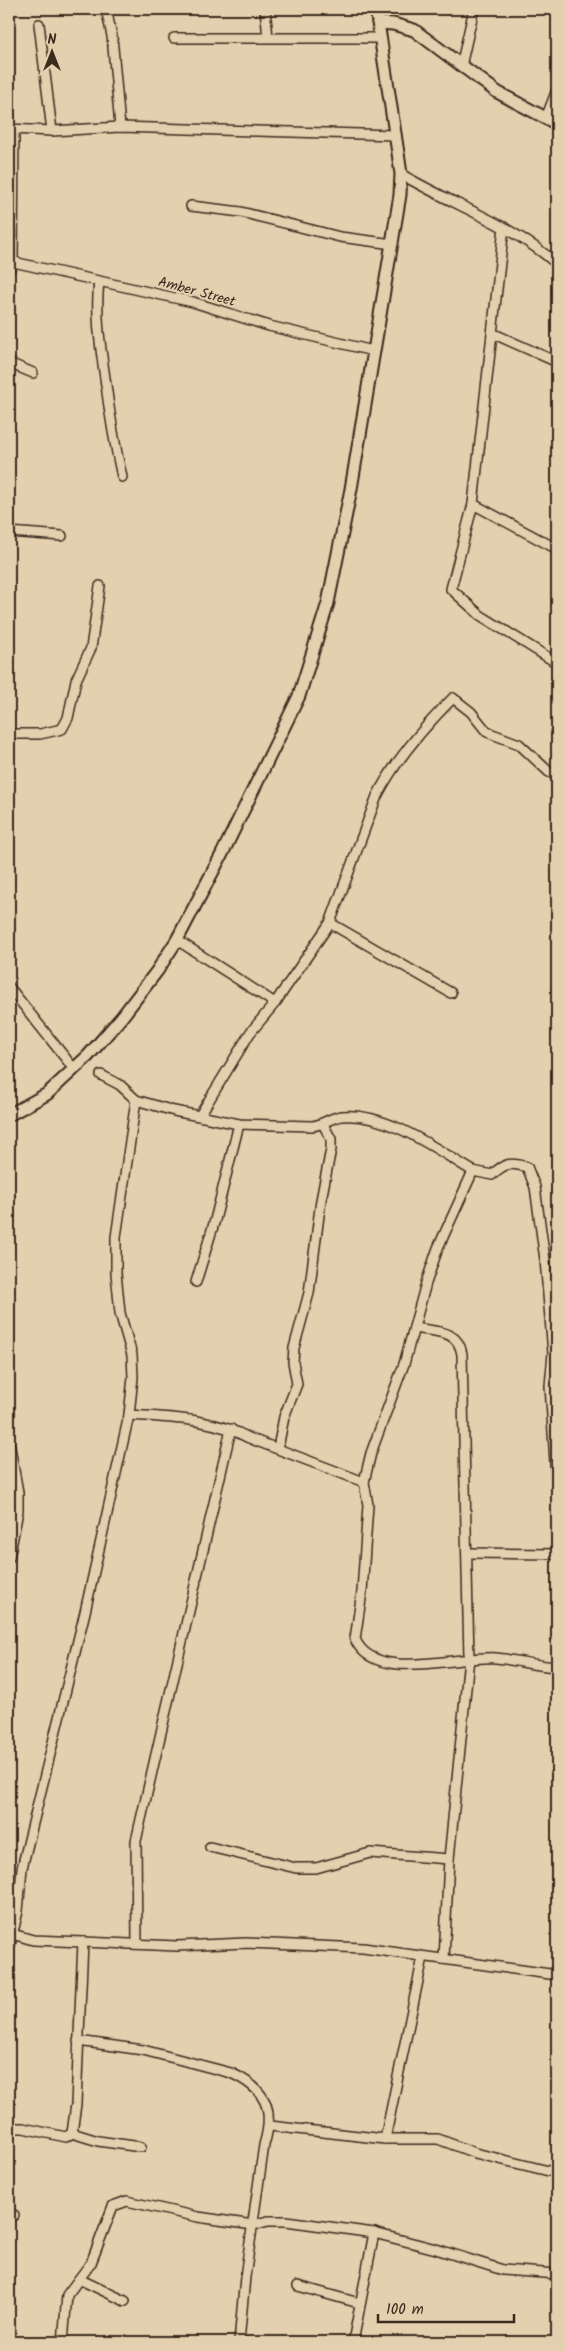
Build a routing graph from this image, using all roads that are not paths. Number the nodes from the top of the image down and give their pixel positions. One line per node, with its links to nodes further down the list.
1 (106, 9): 14 (street)
2 (266, 9): 7 (street)
3 (376, 9): 5 (street)
4 (474, 9): 10 (street)
5 (378, 23): 9 (street); 10 (street)
6 (39, 24): 16 (street)
7 (268, 37): 8 (street); 9 (street)
8 (174, 38)
9 (380, 38): 17 (street)
10 (461, 66): 12 (street)
11 (557, 90): 12 (street)
12 (546, 118): 13 (street)
13 (557, 124)
14 (120, 127): 16 (street); 17 (street)
15 (12, 129): 16 (street); 22 (street)
16 (52, 131)
17 (395, 135): 18 (street)
18 (401, 174): 20 (street); 21 (street)
19 (191, 206): 21 (street)
20 (504, 226): 23 (street); 26 (street)
21 (393, 244): 27 (street)
22 (11, 261): 24 (street); 25 (street, Amber Street)
23 (557, 264)
24 (9, 270)
25 (99, 281): 27 (street, Amber Street); 31 (street)
26 (492, 333): 28 (street); 32 (street)
27 (373, 351): 41 (street)
28 (557, 362)
29 (9, 363): 30 (street)
30 (33, 373)
31 (122, 477)
32 (473, 504): 35 (street); 37 (street)
33 (9, 532): 34 (street)
34 (62, 536)
35 (557, 549)
36 (100, 586): 38 (street)
37 (557, 664)
38 (9, 734)
39 (557, 776): 40 (street)
40 (330, 923): 43 (street); 44 (street)
41 (177, 940): 44 (street); 45 (street)
42 (9, 986): 45 (street)
43 (451, 992)
44 (275, 1003): 49 (street)
45 (74, 1069): 48 (street)
46 (101, 1075): 47 (street)
47 (136, 1100): 49 (street); 55 (street)
48 (9, 1115)
49 (200, 1115): 50 (street)
50 (239, 1124): 51 (street); 53 (street)
51 (323, 1124): 52 (street); 58 (street)
52 (474, 1171): 54 (street); 59 (street)
53 (196, 1282)
54 (414, 1328): 60 (street); 62 (street)
55 (129, 1415): 56 (street); 69 (street)
56 (231, 1429): 58 (street); 71 (street)
57 (9, 1442): 64 (street)
58 (278, 1448): 60 (street)
59 (557, 1459): 61 (street)
60 (364, 1482): 65 (street)
61 (557, 1493)
62 (468, 1552): 63 (street); 65 (street)
63 (557, 1554)
64 (9, 1558)
65 (469, 1658): 66 (street); 68 (street)
66 (557, 1667)
67 (210, 1848): 68 (street)
68 (449, 1859): 74 (street)
69 (11, 1934): 70 (street); 72 (street)
70 (83, 1942): 71 (street); 76 (street)
71 (137, 1944): 73 (street)
72 (9, 1949)
73 (423, 1958): 74 (street); 80 (street)
74 (444, 1958): 75 (street)
75 (557, 1975)
76 (78, 2041): 77 (street); 79 (street)
77 (270, 2126): 80 (street); 83 (street)
78 (9, 2128): 79 (street)
79 (72, 2133): 81 (street)
80 (385, 2139): 82 (street)
81 (141, 2147)
82 (557, 2173)
83 (253, 2225): 84 (street); 86 (street); 91 (street)
84 (374, 2233): 85 (street); 89 (street)
85 (557, 2274)
86 (79, 2279): 88 (street); 90 (street)
87 (298, 2286): 89 (street)
88 (125, 2301)
89 (359, 2302): 92 (street)
90 (63, 2342)
91 (239, 2342)
92 (353, 2342)

